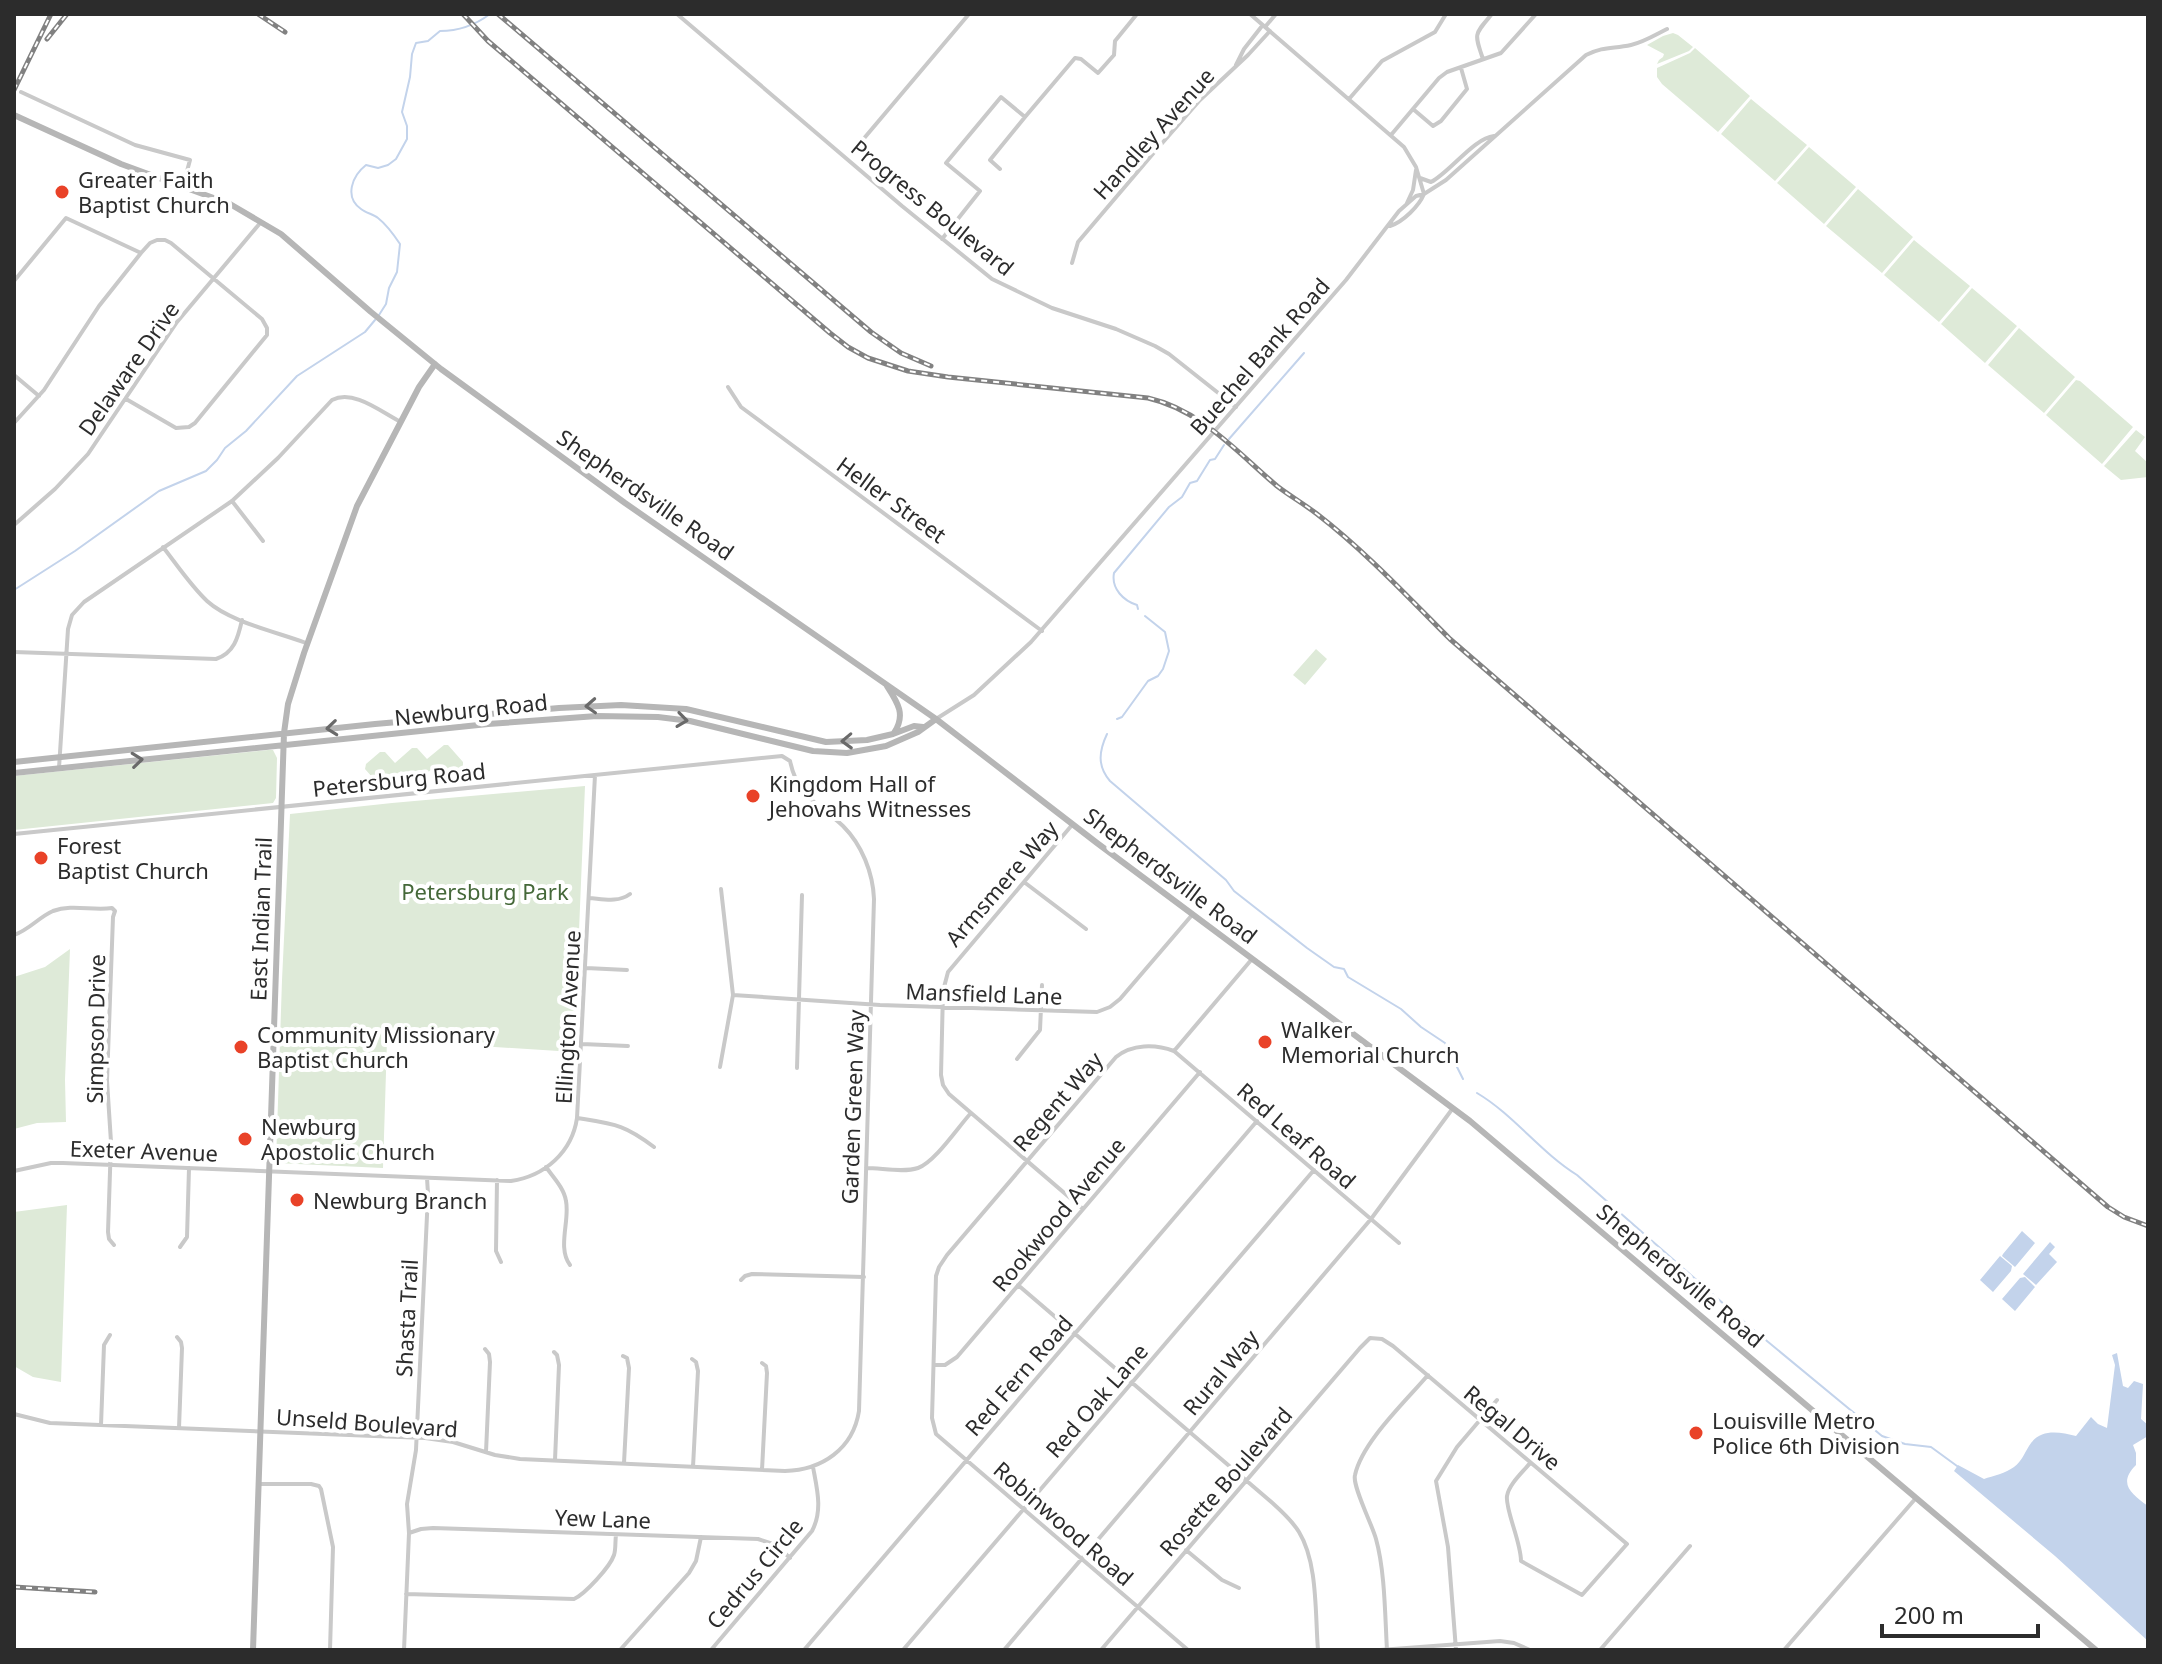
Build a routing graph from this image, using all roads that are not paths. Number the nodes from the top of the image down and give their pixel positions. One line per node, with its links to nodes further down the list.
1 (677, 14): 30 (street, Progress Boulevard)
2 (969, 14): 21 (street)
3 (1137, 14): 18 (street)
4 (1250, 14): 9 (street)
5 (1276, 14): 9 (street, Handley Avenue)
6 (1446, 14): 15 (street)
7 (1492, 14): 11 (street)
8 (1536, 14): 11 (street)
9 (1266, 27): 12 (street, Handley Avenue); 12 (street); 15 (street)
10 (1667, 29): 20 (street)
11 (1483, 59): 13 (street)
12 (1235, 67): 32 (street, Handley Avenue)
13 (1461, 68): 16 (street); 16 (street)
14 (21, 92): 25 (street)
15 (1349, 99): 19 (street)
16 (1413, 109): 19 (street)
17 (17, 116): 25 (main road, Shepherdsville Road)
18 (1025, 117): 22 (street); 30 (street)
19 (1391, 135): 23 (street)
20 (1496, 136): 24 (street); 26 (street)
21 (855, 149)
22 (1000, 169)
23 (1417, 169): 24 (street); 27 (street)
24 (1419, 177): 26 (street)
25 (183, 186): 28 (main road, Shepherdsville Road)
26 (1424, 194): 27 (street, Buechel Bank Road); 29 (street)
27 (1406, 205): 29 (street, Buechel Bank Road)
28 (261, 222): 33 (street, Delaware Drive); 35 (main road, Shepherdsville Road)
29 (1390, 226): 40 (street, Buechel Bank Road)
30 (942, 239): 40 (street, Progress Boulevard)
31 (141, 253): 33 (street); 34 (street); 38 (street)
32 (1072, 263)
33 (214, 278): 39 (street, Delaware Drive); 39 (street)
34 (14, 281)
35 (435, 364): 41 (main road, East Indian Trail); 52 (main road, Shepherdsville Road)
36 (14, 375): 38 (street)
37 (728, 387): 48 (street, Heller Street)
38 (39, 396): 42 (street)
39 (126, 399): 44 (street, Delaware Drive)
40 (1236, 407): 48 (street, Buechel Bank Road)
41 (401, 422): 43 (street); 49 (main road, East Indian Trail)
42 (14, 423)
43 (232, 501): 45 (street); 46 (street)
44 (14, 525)
45 (263, 541)
46 (163, 547): 47 (street); 51 (street)
47 (242, 620): 49 (street); 51 (street)
48 (1042, 631): 53 (street, Buechel Bank Road)
49 (307, 643): 55 (main road, East Indian Trail)
50 (14, 652): 51 (street)
51 (67, 654): 59 (street)
52 (882, 680): 53 (main road, Shepherdsville Road); 56 (main road)
53 (936, 719): 54 (main road, Newburg Road); 65 (main road, Shepherdsville Road)
54 (923, 727): 56 (main road, Newburg Road); 57 (main road, Newburg Road, one-way to 54)
55 (284, 733): 56 (main road, Newburg Road, one-way to 55); 57 (main road, East Indian Trail); 59 (main road, Newburg Road)
56 (893, 734)
57 (283, 745): 61 (main road, Newburg Road, one-way to 57); 64 (main road, East Indian Trail)
58 (787, 757): 63 (street, Petersburg Road); 81 (street, Garden Green Way)
59 (60, 758): 60 (main road, Newburg Road); 61 (street)
60 (14, 762)
61 (59, 768): 62 (main road, Newburg Road)
62 (14, 773)
63 (595, 775): 64 (street, Petersburg Road); 71 (street, Ellington Avenue)
64 (282, 807): 66 (street, Petersburg Road); 101 (main road, East Indian Trail)
65 (1073, 825): 67 (street, Armsmere Way); 72 (main road, Shepherdsville Road)
66 (14, 834)
67 (1024, 882): 73 (street); 82 (street, Armsmere Way)
68 (721, 889): 79 (street)
69 (630, 894): 71 (street)
70 (802, 895): 80 (street)
71 (589, 898): 76 (street, Ellington Avenue)
72 (1193, 914): 75 (main road, Shepherdsville Road); 83 (street, Mansfield Lane)
73 (1086, 929)
74 (14, 935): 97 (street, Simpson Drive)
75 (1252, 959): 86 (street); 91 (main road, Shepherdsville Road)
76 (586, 968): 77 (street); 84 (street, Ellington Avenue)
77 (627, 970)
78 (1042, 985): 83 (street)
79 (733, 995): 80 (street, Mansfield Lane); 88 (street)
80 (799, 999): 81 (street, Mansfield Lane); 89 (street)
81 (871, 1005): 82 (street, Mansfield Lane); 100 (street, Garden Green Way)
82 (942, 1008): 83 (street, Mansfield Lane); 92 (street, Armsmere Way)
83 (1041, 1010): 87 (street)
84 (582, 1044): 85 (street); 93 (street, Ellington Avenue)
85 (628, 1046)
86 (1174, 1051): 90 (street, Red Leaf Road); 96 (street, Regent Way)
87 (1017, 1059)
88 (720, 1067)
89 (797, 1068)
90 (1200, 1072): 94 (street, Red Leaf Road); 106 (street, Rookwood Avenue)
91 (1453, 1108): 107 (street, Rural Way); 147 (main road, Shepherdsville Road)
92 (971, 1113): 96 (street, Armsmere Way); 100 (street)
93 (577, 1118): 95 (street); 98 (street)
94 (1257, 1121): 102 (street, Red Leaf Road); 117 (street, Red Fern Road)
95 (654, 1147)
96 (1027, 1161): 106 (street, Armsmere Way); 113 (street, Regent Way)
97 (110, 1165): 99 (street, Exeter Avenue); 103 (street, Exeter Avenue); 109 (street, Simpson Drive)
98 (546, 1167): 105 (street, Exeter Avenue); 112 (street)
99 (189, 1168): 101 (street, Exeter Avenue); 110 (street)
100 (866, 1168): 114 (street, Garden Green Way)
101 (269, 1170): 104 (street, Exeter Avenue); 134 (main road, East Indian Trail)
102 (1314, 1170): 107 (street, Red Leaf Road); 128 (street, Red Oak Lane)
103 (14, 1171)
104 (427, 1178): 105 (street, Exeter Avenue); 136 (street, Shasta Trail)
105 (497, 1180): 111 (street)
106 (1083, 1209): 116 (street, Rookwood Avenue)
107 (1371, 1219): 108 (street, Red Leaf Road); 135 (street, Rural Way)
108 (1399, 1243)
109 (114, 1245)
110 (180, 1247)
111 (501, 1262)
112 (570, 1265)
113 (938, 1271): 126 (street, Robinwood Road)
114 (864, 1277): 115 (street); 143 (street, Garden Green Way)
115 (741, 1280)
116 (1018, 1285): 117 (street); 126 (street, Rookwood Avenue)
117 (1075, 1334): 128 (street); 139 (street, Red Fern Road)
118 (110, 1335): 132 (street)
119 (177, 1337): 133 (street)
120 (1376, 1338): 127 (street, Regal Drive); 145 (street, Rosette Boulevard)
121 (485, 1349): 137 (street)
122 (554, 1352): 138 (street)
123 (623, 1356): 140 (street)
124 (692, 1359): 142 (street)
125 (762, 1363): 144 (street)
126 (934, 1365): 139 (street, Robinwood Road)
127 (1428, 1375): 131 (street, Regal Drive); 172 (street)
128 (1132, 1382): 135 (street); 148 (street, Red Oak Lane)
129 (1497, 1400): 131 (street)
130 (14, 1414): 132 (street, Unseld Boulevard)
131 (1480, 1420): 141 (street, Regal Drive); 159 (street)
132 (101, 1425): 133 (street, Unseld Boulevard)
133 (179, 1428): 134 (street, Unseld Boulevard)
134 (260, 1431): 136 (street, Unseld Boulevard); 146 (main road, East Indian Trail)
135 (1190, 1432): 145 (street); 155 (street, Rural Way)
136 (416, 1438): 137 (street, Unseld Boulevard); 149 (street, Shasta Trail)
137 (486, 1452): 138 (street, Unseld Boulevard)
138 (555, 1460): 140 (street, Unseld Boulevard)
139 (966, 1460): 148 (street, Robinwood Road); 165 (street, Red Fern Road)
140 (624, 1463): 142 (street, Unseld Boulevard)
141 (1530, 1463): 141 (street, Regal Drive)
142 (693, 1467): 144 (street, Unseld Boulevard)
143 (813, 1467): 144 (street, Unseld Boulevard); 154 (street, Cedrus Circle)
144 (762, 1470)
145 (1246, 1480): 153 (street, Rosette Boulevard); 170 (street)
146 (259, 1484): 160 (main road, East Indian Trail); 161 (street)
147 (1916, 1498): 175 (street); 176 (main road, Shepherdsville Road)
148 (1023, 1509): 155 (street, Robinwood Road); 166 (street, Red Oak Lane)
149 (409, 1533): 150 (street, Yew Lane); 157 (street, Shasta Trail)
150 (616, 1535): 151 (street, Yew Lane); 157 (street)
151 (701, 1537): 154 (street, Yew Lane); 163 (street)
152 (1690, 1546): 174 (street)
153 (1186, 1550): 156 (street); 158 (street, Rosette Boulevard)
154 (790, 1558): 164 (street, Cedrus Circle)
155 (1081, 1559): 158 (street, Robinwood Road); 167 (street, Rural Way)
156 (1239, 1588)
157 (406, 1594): 162 (street, Shasta Trail)
158 (1138, 1607): 168 (street, Rosette Boulevard); 169 (street, Robinwood Road)
159 (1456, 1647): 172 (street); 173 (street)
160 (253, 1650)
161 (330, 1650)
162 (404, 1650)
163 (620, 1650)
164 (711, 1650)
165 (804, 1650)
166 (903, 1650)
167 (1004, 1650)
168 (1101, 1650)
169 (1188, 1650)
170 (1318, 1650)
171 (1380, 1650): 172 (street)
172 (1387, 1650)
173 (1530, 1650)
174 (1600, 1650)
175 (1784, 1650)
176 (2096, 1650)

